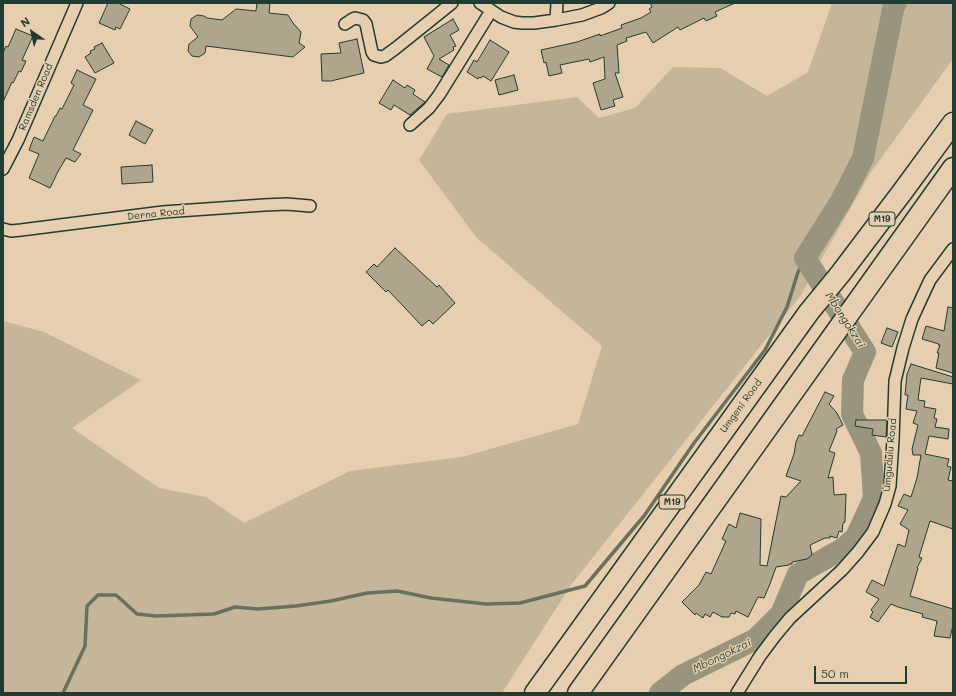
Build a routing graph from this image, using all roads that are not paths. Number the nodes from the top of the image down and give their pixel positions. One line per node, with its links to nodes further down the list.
1 (77, 3): 12 (street, Ramsden Road)
2 (452, 3): 8 (street)
3 (480, 3): 6 (street)
4 (557, 3): 7 (street)
5 (609, 3): 7 (street)
6 (491, 11): 7 (street); 10 (street)
7 (556, 20)
8 (346, 24)
9 (953, 123): 16 (highway, Umgeni Road / M19)
10 (410, 125)
11 (953, 168): 17 (highway, M19)
12 (3, 169)
13 (310, 206): 14 (street, Derna Road)
14 (3, 229)
15 (953, 249): 18 (street, Umgudulu Road)
16 (535, 693)
17 (578, 693)
18 (737, 693)

